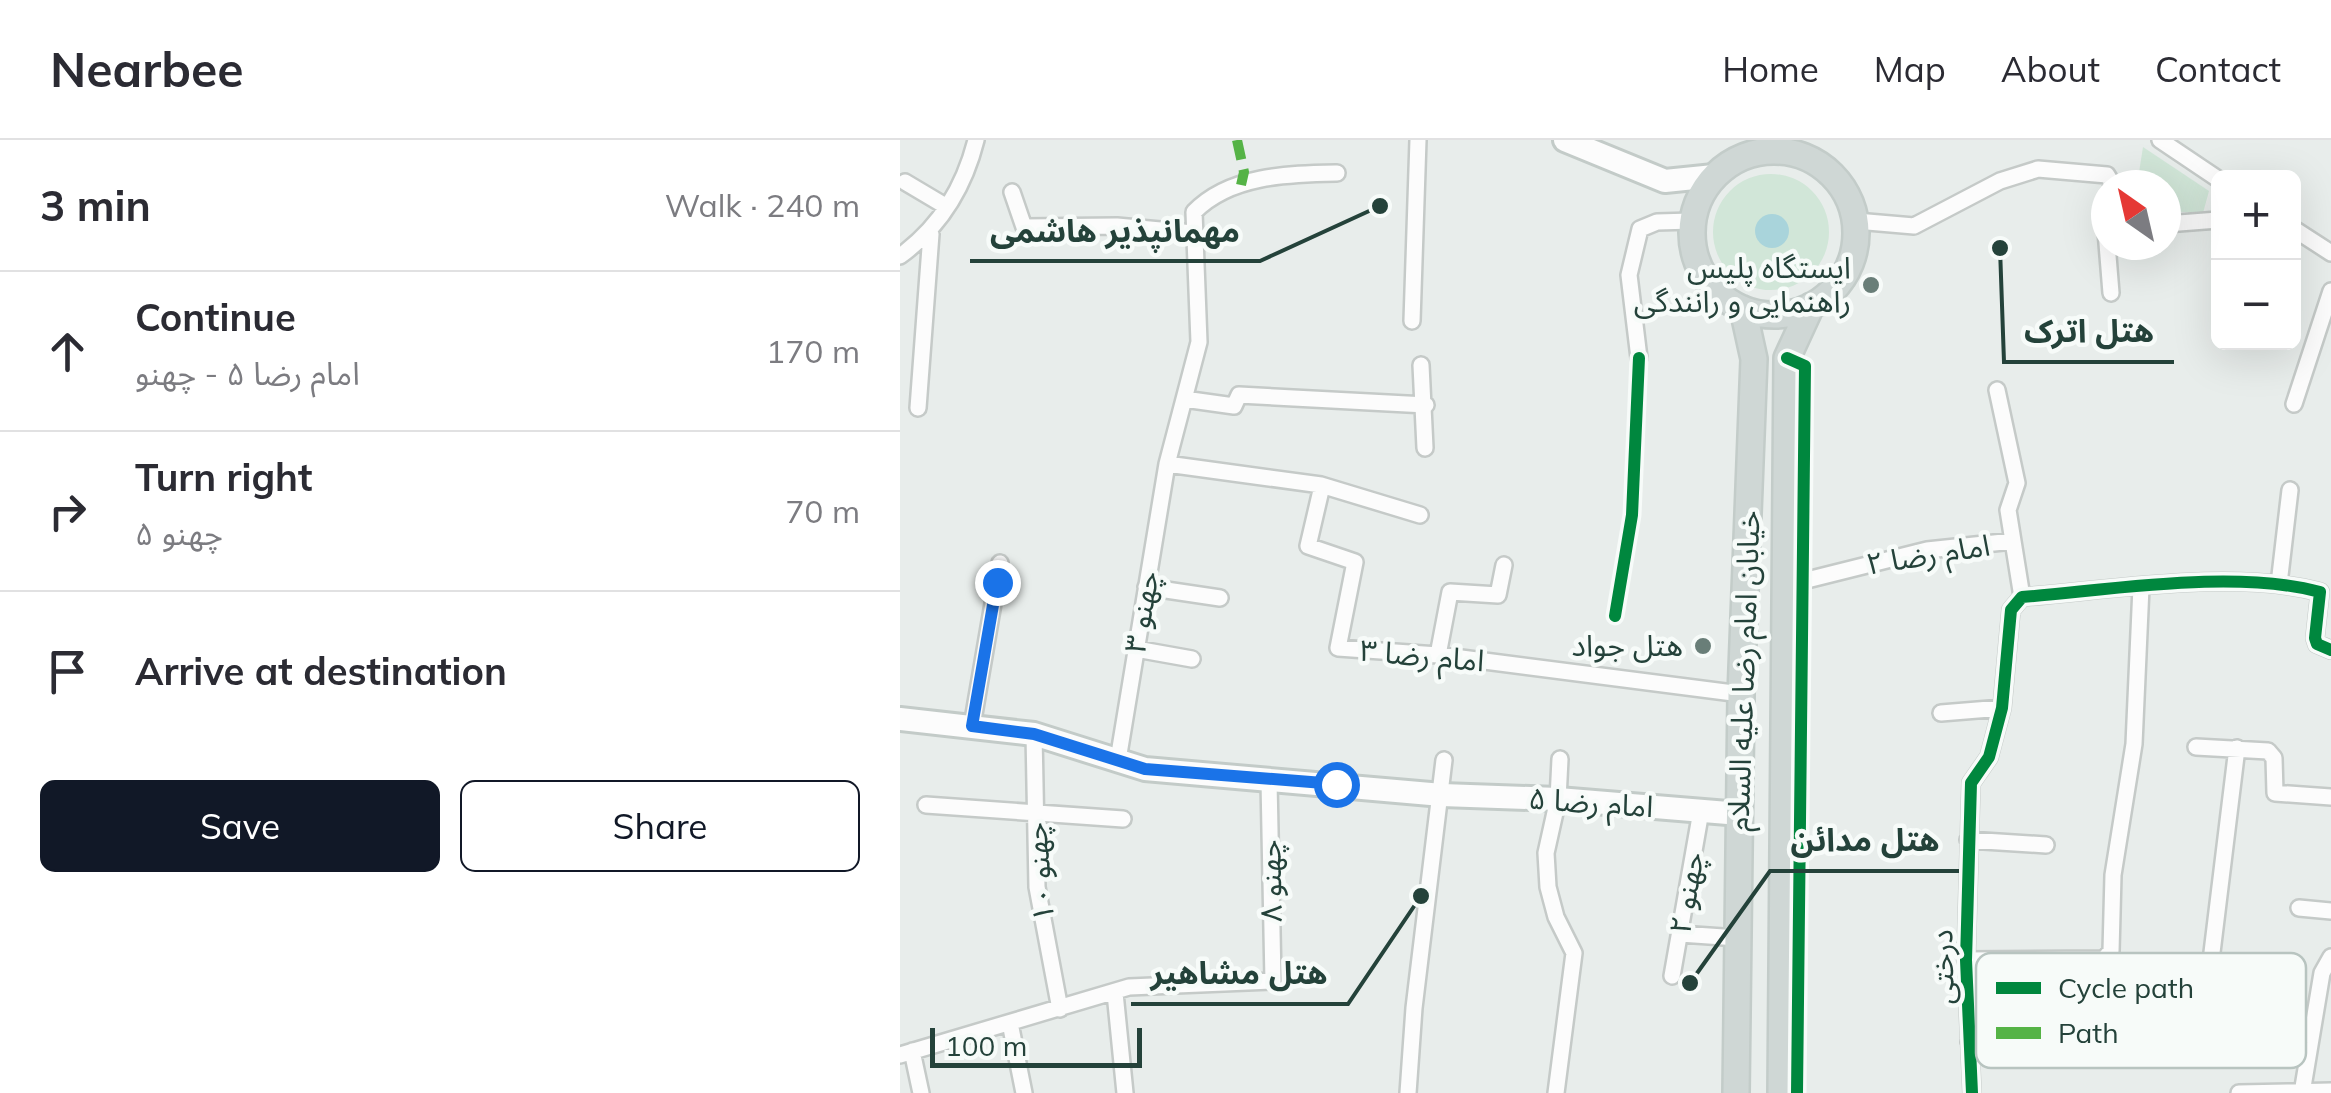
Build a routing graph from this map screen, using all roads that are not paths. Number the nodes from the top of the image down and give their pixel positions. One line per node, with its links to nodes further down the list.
1 (976, 140): 13 (street)
2 (1418, 140): 28 (street)
3 (1565, 140): 9 (street)
4 (2160, 140): 8 (street)
5 (1742, 149): 6 (main road); 9 (main road)
6 (1804, 149): 15 (main road)
7 (1337, 173): 18 (street)
8 (2211, 174)
9 (1714, 176): 14 (main road)
10 (2091, 177): 15 (street)
11 (905, 182): 13 (street)
12 (1012, 192): 18 (street)
13 (947, 207): 20 (street)
14 (1692, 221): 27 (main road); 29 (street)
15 (1856, 221): 26 (main road)
16 (2211, 221): 17 (street)
17 (2181, 223)
18 (1193, 233): 32 (street, چهنو ۳)
19 (2301, 233): 22 (street)
20 (931, 234): 21 (street); 35 (street)
21 (902, 252)
22 (2331, 253)
23 (2108, 260): 25 (street)
24 (2331, 291): 33 (street)
25 (2111, 293)
26 (1811, 306): 27 (main road); 44 (main road, خیابان امام رضا علیه السلام)
27 (1744, 310): 54 (main road, خیابان امام رضا علیه السلام)
28 (1412, 321)
29 (1639, 358)
30 (1421, 365): 34 (street)
31 (1997, 390): 41 (street)
32 (1184, 399): 34 (street); 37 (street, چهنو ۳)
33 (2294, 404)
34 (1426, 405): 36 (street)
35 (918, 408)
36 (1425, 448)
37 (1167, 464): 38 (street); 47 (street, چهنو ۳)
38 (1322, 486): 40 (street); 52 (street, امام رضا ۳)
39 (2290, 490): 45 (street)
40 (1420, 516)
41 (2013, 541): 44 (street, امام رضا ۲); 48 (street, امام رضا ۲)
42 (1000, 564): 58 (street)
43 (1504, 565): 52 (street)
44 (1788, 584): 103 (main road, خیابان امام رضا علیه السلام)
45 (2279, 584): 46 (street); 51 (street)
46 (2141, 587): 48 (street); 80 (street)
47 (1146, 588): 49 (street); 50 (street, چهنو ۳)
48 (2022, 597): 55 (street, درختی)
49 (1220, 598)
50 (1136, 649): 53 (street); 63 (street, چهنو ۳)
51 (2331, 650)
52 (1438, 655): 54 (street, امام رضا ۳)
53 (1192, 659)
54 (1741, 694): 71 (main road, خیابان امام رضا علیه السلام)
55 (2002, 708): 56 (street); 74 (street, درختی)
56 (1940, 713)
57 (900, 719): 58 (street, امام رضا ۵)
58 (972, 726): 59 (street, امام رضا ۵)
59 (1034, 734): 63 (street, امام رضا ۵); 72 (street, چهنو ۱۰)
60 (2196, 747): 61 (street)
61 (2238, 748): 67 (street); 81 (street)
62 (1560, 758): 68 (street)
63 (1118, 760): 65 (street, امام رضا ۵)
64 (1444, 760): 66 (street)
65 (1269, 781): 66 (street, امام رضا ۵); 86 (street, چهنو ۸)
66 (1442, 795): 68 (street, امام رضا ۵); 100 (street)
67 (2331, 797)
68 (1558, 799): 70 (street, امام رضا ۵); 101 (street)
69 (926, 805): 72 (street)
70 (1700, 811): 71 (street, امام رضا ۵); 78 (street, چهنو ۲)
71 (1740, 814): 79 (main road, خیابان امام رضا علیه السلام)
72 (1034, 815): 73 (street); 87 (street, چهنو ۱۰)
73 (1122, 820)
74 (1968, 840): 75 (street); 83 (street, درختی)
75 (2046, 845)
76 (2300, 908): 77 (street)
77 (2331, 911)
78 (1680, 934): 79 (street); 85 (street, چهنو ۲)
79 (1738, 938): 102 (main road, خیابان امام رضا علیه السلام)
80 (2110, 953)
81 (2212, 953)
82 (2331, 957): 90 (street)
83 (1966, 960): 84 (street); 92 (street, درختی)
84 (1976, 960)
85 (1672, 976)
86 (1115, 993): 87 (street); 99 (street)
87 (1060, 1009): 88 (street)
88 (1010, 1023): 93 (street); 98 (street)
89 (2306, 1035): 90 (street)
90 (2309, 1035): 94 (street)
91 (1976, 1041): 92 (street)
92 (1969, 1042): 104 (street, درختی)
93 (906, 1053): 97 (street)
94 (2306, 1059)
95 (2302, 1091): 96 (street); 105 (street)
96 (2331, 1091)
97 (921, 1093)
98 (1024, 1093)
99 (1124, 1093)
100 (1408, 1093)
101 (1556, 1093)
102 (1736, 1093)
103 (1782, 1093)
104 (1972, 1093)
105 (2239, 1093)

